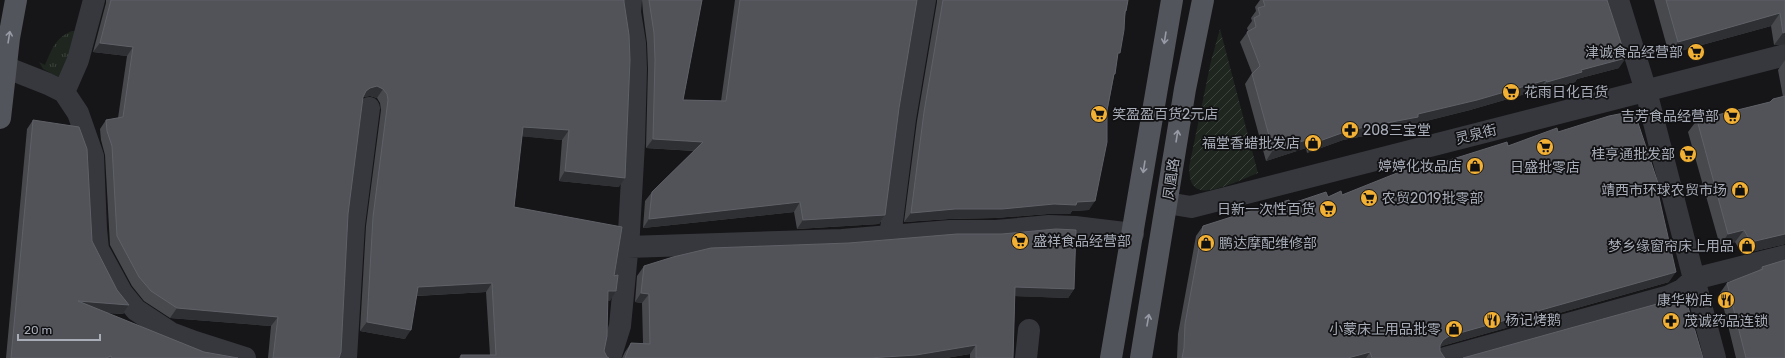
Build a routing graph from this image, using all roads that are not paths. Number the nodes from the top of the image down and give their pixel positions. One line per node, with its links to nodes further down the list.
1 (16, 0): 9 (main road, one-way to 1)
2 (94, 0): 11 (street)
3 (631, 0): 17 (street)
4 (925, 0): 16 (street)
5 (1172, 0): 15 (main road, 凤凰路, one-way to 15)
6 (1203, 0): 14 (main road, 凤凰路, one-way to 6)
7 (1618, 0): 10 (street)
8 (1785, 55): 10 (street, 灵泉街)
9 (5, 67): 11 (street); 13 (main road)
10 (1646, 90): 14 (street, 灵泉街); 19 (street)
11 (64, 92): 21 (street)
12 (369, 108): 22 (street)
13 (0, 118)
14 (1167, 203): 26 (main road, 凤凰路, one-way to 14)
15 (1133, 234): 16 (street); 25 (main road, 凤凰路)
16 (890, 237): 17 (street)
17 (628, 247): 23 (street)
18 (1785, 256): 19 (street)
19 (1694, 279): 27 (street); 28 (street)
20 (1029, 330): 24 (street)
21 (244, 358)
22 (346, 358)
23 (610, 358)
24 (1026, 358)
25 (1111, 358)
26 (1141, 358)
27 (1445, 358)
28 (1715, 358)

